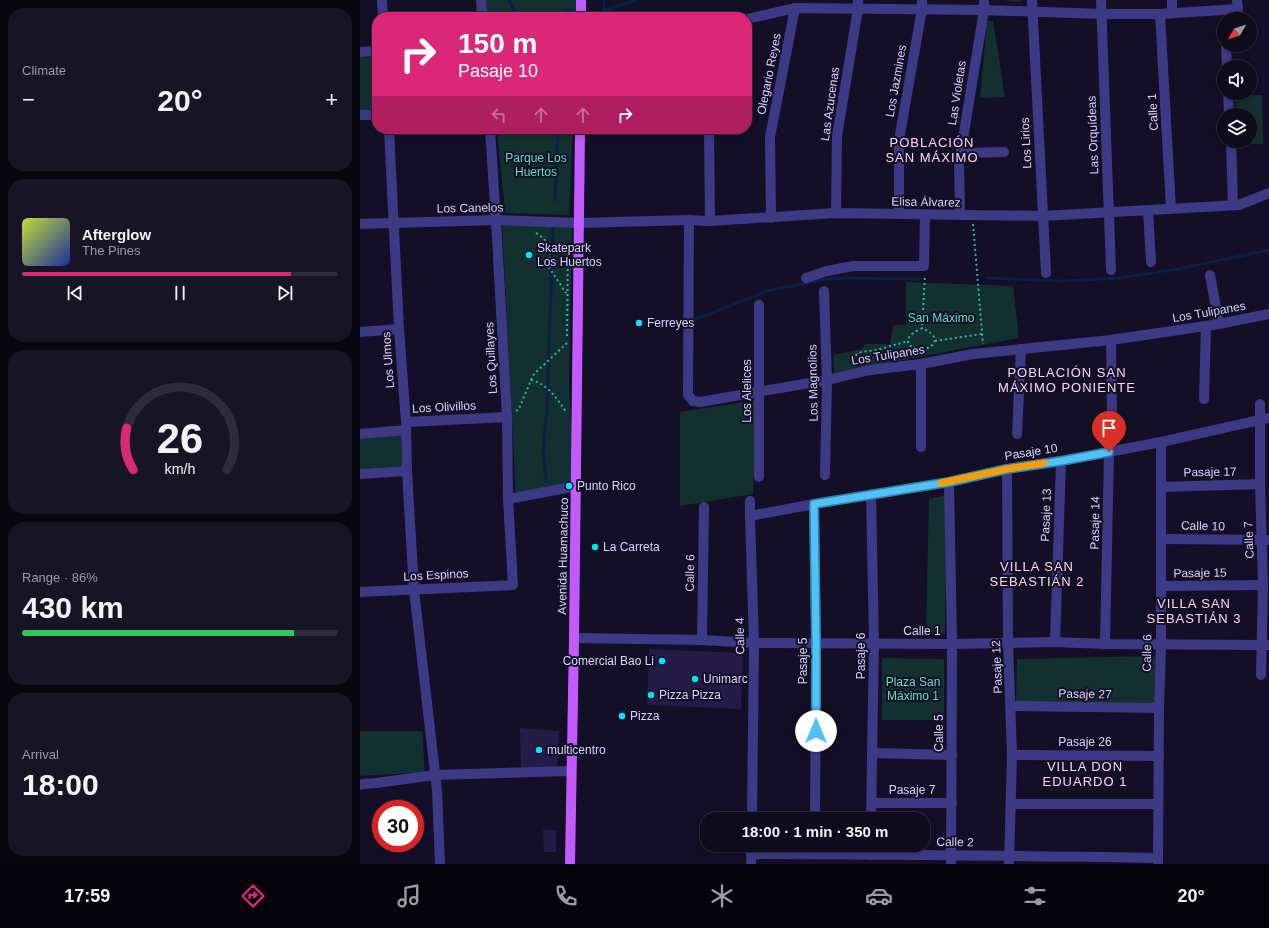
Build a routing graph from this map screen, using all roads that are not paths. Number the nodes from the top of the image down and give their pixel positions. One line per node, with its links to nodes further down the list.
1 (382, 0): 12 (street)
2 (481, 0): 13 (street)
3 (581, 0): 14 (main road)
4 (1032, 0): 15 (street, Los Lirios)
5 (1101, 0): 18 (street, Las Orquídeas)
6 (1172, 0): 17 (street)
7 (858, 4): 8 (street); 11 (street); 37 (street, Las Azucenas)
8 (922, 5): 9 (street); 39 (street, Los Jazmines)
9 (984, 5): 15 (street); 32 (street, Las Violetas)
10 (1238, 5): 16 (street)
11 (794, 8): 21 (street); 43 (street, Olegario Reyes)
12 (383, 12)
13 (482, 12)
14 (581, 12)
15 (1032, 12): 18 (street); 42 (street, Los Lirios)
16 (1228, 12)
17 (1172, 13): 19 (street); 20 (street)
18 (1102, 14): 19 (street); 38 (street, Las Orquídeas)
19 (1160, 14): 35 (street, Calle 1)
20 (1217, 14)
21 (752, 18)
22 (372, 51): 23 (street)
23 (360, 52)
24 (360, 115): 25 (street)
25 (372, 115)
26 (389, 134): 47 (street, Los Ulmos)
27 (490, 134): 44 (street, Los Quillayes)
28 (580, 134): 48 (main road, Avenida Huamachuco)
29 (710, 134): 46 (street)
30 (1230, 148): 34 (street)
31 (1004, 152): 32 (street)
32 (961, 153): 41 (street, Las Violetas)
33 (1269, 193): 34 (street, Elisa Álvarez)
34 (1234, 205): 35 (street, Elisa Álvarez)
35 (1171, 209): 36 (street, Elisa Álvarez)
36 (1148, 210): 38 (street, Elisa Álvarez); 50 (street)
37 (836, 213): 39 (street, Elisa Álvarez); 43 (street, Elisa Álvarez)
38 (1108, 213): 42 (street, Elisa Álvarez); 51 (street, Las Orquídeas)
39 (899, 214): 40 (street, Elisa Álvarez)
40 (925, 215): 41 (street, Elisa Álvarez); 54 (street)
41 (960, 215): 42 (street, Elisa Álvarez)
42 (1042, 216): 52 (street, Los Lirios)
43 (771, 218): 46 (street, Elisa Álvarez)
44 (496, 220): 47 (street, Los Canelos); 48 (street, Los Canelos); 69 (street, Los Quillayes)
45 (689, 220): 46 (street, Elisa Álvarez); 48 (street, Elisa Álvarez); 66 (street, Los Tulipanes)
46 (710, 221)
47 (394, 223): 49 (street, Los Canelos); 60 (street, Los Ulmos)
48 (580, 223): 86 (main road, Avenida Huamachuco)
49 (360, 224)
50 (1151, 262)
51 (1111, 270)
52 (1046, 273)
53 (1210, 275): 58 (street)
54 (806, 278)
55 (824, 291): 65 (street, Los Magnolios)
56 (760, 305): 66 (street, Los Alelices)
57 (1269, 314): 58 (street, Los Tulipanes)
58 (1219, 324): 59 (street, Los Tulipanes)
59 (1206, 326): 62 (street, Los Tulipanes); 67 (street)
60 (399, 330): 61 (street); 72 (street, Los Ulmos)
61 (360, 332)
62 (1111, 340): 63 (street, Los Tulipanes); 70 (street)
63 (1021, 349): 64 (street, Los Tulipanes); 74 (street)
64 (921, 364): 65 (street, Los Tulipanes); 76 (street)
65 (827, 380): 66 (street, Los Tulipanes); 82 (street, Los Magnolios)
66 (760, 391): 83 (street, Los Alelices)
67 (1204, 399)
68 (1260, 404): 71 (street, Calle 7)
69 (507, 417): 72 (street, Los Olivillos); 89 (street, Los Quillayes)
70 (1112, 418)
71 (1264, 419): 75 (street, Pasaje 10); 85 (street, Calle 7)
72 (406, 426): 73 (street, Los Olivillos); 80 (street, Los Ulmos)
73 (360, 434)
74 (1018, 434)
75 (1161, 442): 77 (street, Pasaje 10); 87 (street, Calle 6)
76 (921, 447)
77 (1109, 452): 78 (street, Pasaje 10); 109 (street, Pasaje 14)
78 (1061, 461): 79 (street, Pasaje 10); 104 (street, Pasaje 13)
79 (1007, 469): 84 (street, Pasaje 10); 106 (street, Pasaje 12)
80 (407, 471): 81 (street); 99 (street, Los Ulmos)
81 (360, 474)
82 (825, 475)
83 (759, 478)
84 (949, 482): 88 (street, Pasaje 10); 108 (street, Calle 5)
85 (1260, 484): 87 (street, Pasaje 17); 95 (street, Calle 7)
86 (577, 486): 89 (street); 101 (main road, Avenida Huamachuco)
87 (1162, 487): 94 (street, Calle 6)
88 (871, 494): 91 (street, Pasaje 10); 107 (street, Pasaje 6)
89 (508, 499): 97 (street, Los Quillayes)
90 (750, 501): 93 (street, Calle 4)
91 (814, 504): 93 (street, Pasaje 10); 103 (street, Pasaje 5)
92 (704, 507): 102 (street, Calle 6)
93 (750, 516): 105 (street, Calle 4)
94 (1161, 539): 95 (street, Calle 10); 98 (street, Calle 6)
95 (1265, 540): 96 (street, Calle 7)
96 (1263, 584): 98 (street, Pasaje 15); 111 (street, Calle 7)
97 (513, 585): 99 (street, Los Espinos)
98 (1161, 586): 110 (street, Calle 6)
99 (414, 590): 100 (street, Los Espinos); 120 (street, Los Ulmos)
100 (360, 592)
101 (574, 638): 102 (street, Calle 1); 119 (main road, Avenida Huamachuco)
102 (702, 640): 105 (street, Calle 1)
103 (816, 642): 105 (street, Calle 1); 107 (street, Calle 1); 127 (street, Pasaje 5)
104 (1055, 642): 106 (street, Calle 1); 109 (street, Calle 1)
105 (754, 643): 126 (street, Calle 4)
106 (1008, 643): 108 (street, Calle 1); 113 (street, Pasaje 12)
107 (874, 644): 108 (street, Calle 1); 115 (street, Pasaje 6)
108 (952, 644): 116 (street, Calle 5)
109 (1105, 644): 110 (street, Calle 1)
110 (1161, 644): 111 (street, Calle 1); 114 (street, Calle 6)
111 (1265, 645): 112 (street, Calle 7)
112 (1261, 675)
113 (1011, 706): 114 (street, Pasaje 27); 117 (street, Pasaje 12)
114 (1159, 708): 118 (street, Calle 6)
115 (872, 754): 116 (street); 122 (street, Pasaje 6)
116 (952, 755): 123 (street, Calle 5)
117 (1012, 755): 118 (street, Pasaje 26); 124 (street, Pasaje 12)
118 (1159, 756): 125 (street, Calle 6)
119 (571, 771): 120 (street); 136 (main road, Avenida Huamachuco)
120 (435, 775): 121 (street); 135 (street, Los Ulmos)
121 (360, 785)
122 (872, 803): 123 (street, Pasaje 7); 128 (street, Pasaje 6)
123 (952, 803): 132 (street, Calle 5)
124 (1011, 804): 125 (street); 133 (street, Pasaje 12)
125 (1158, 804): 134 (street, Calle 6)
126 (752, 812)
127 (814, 812)
128 (871, 812)
129 (783, 852): 131 (street, Calle 2)
130 (888, 852): 132 (street, Calle 2)
131 (752, 854)
132 (951, 859): 133 (street, Calle 2)
133 (1010, 860): 134 (street, Calle 2)
134 (1158, 861)
135 (440, 864)
136 (570, 864)

